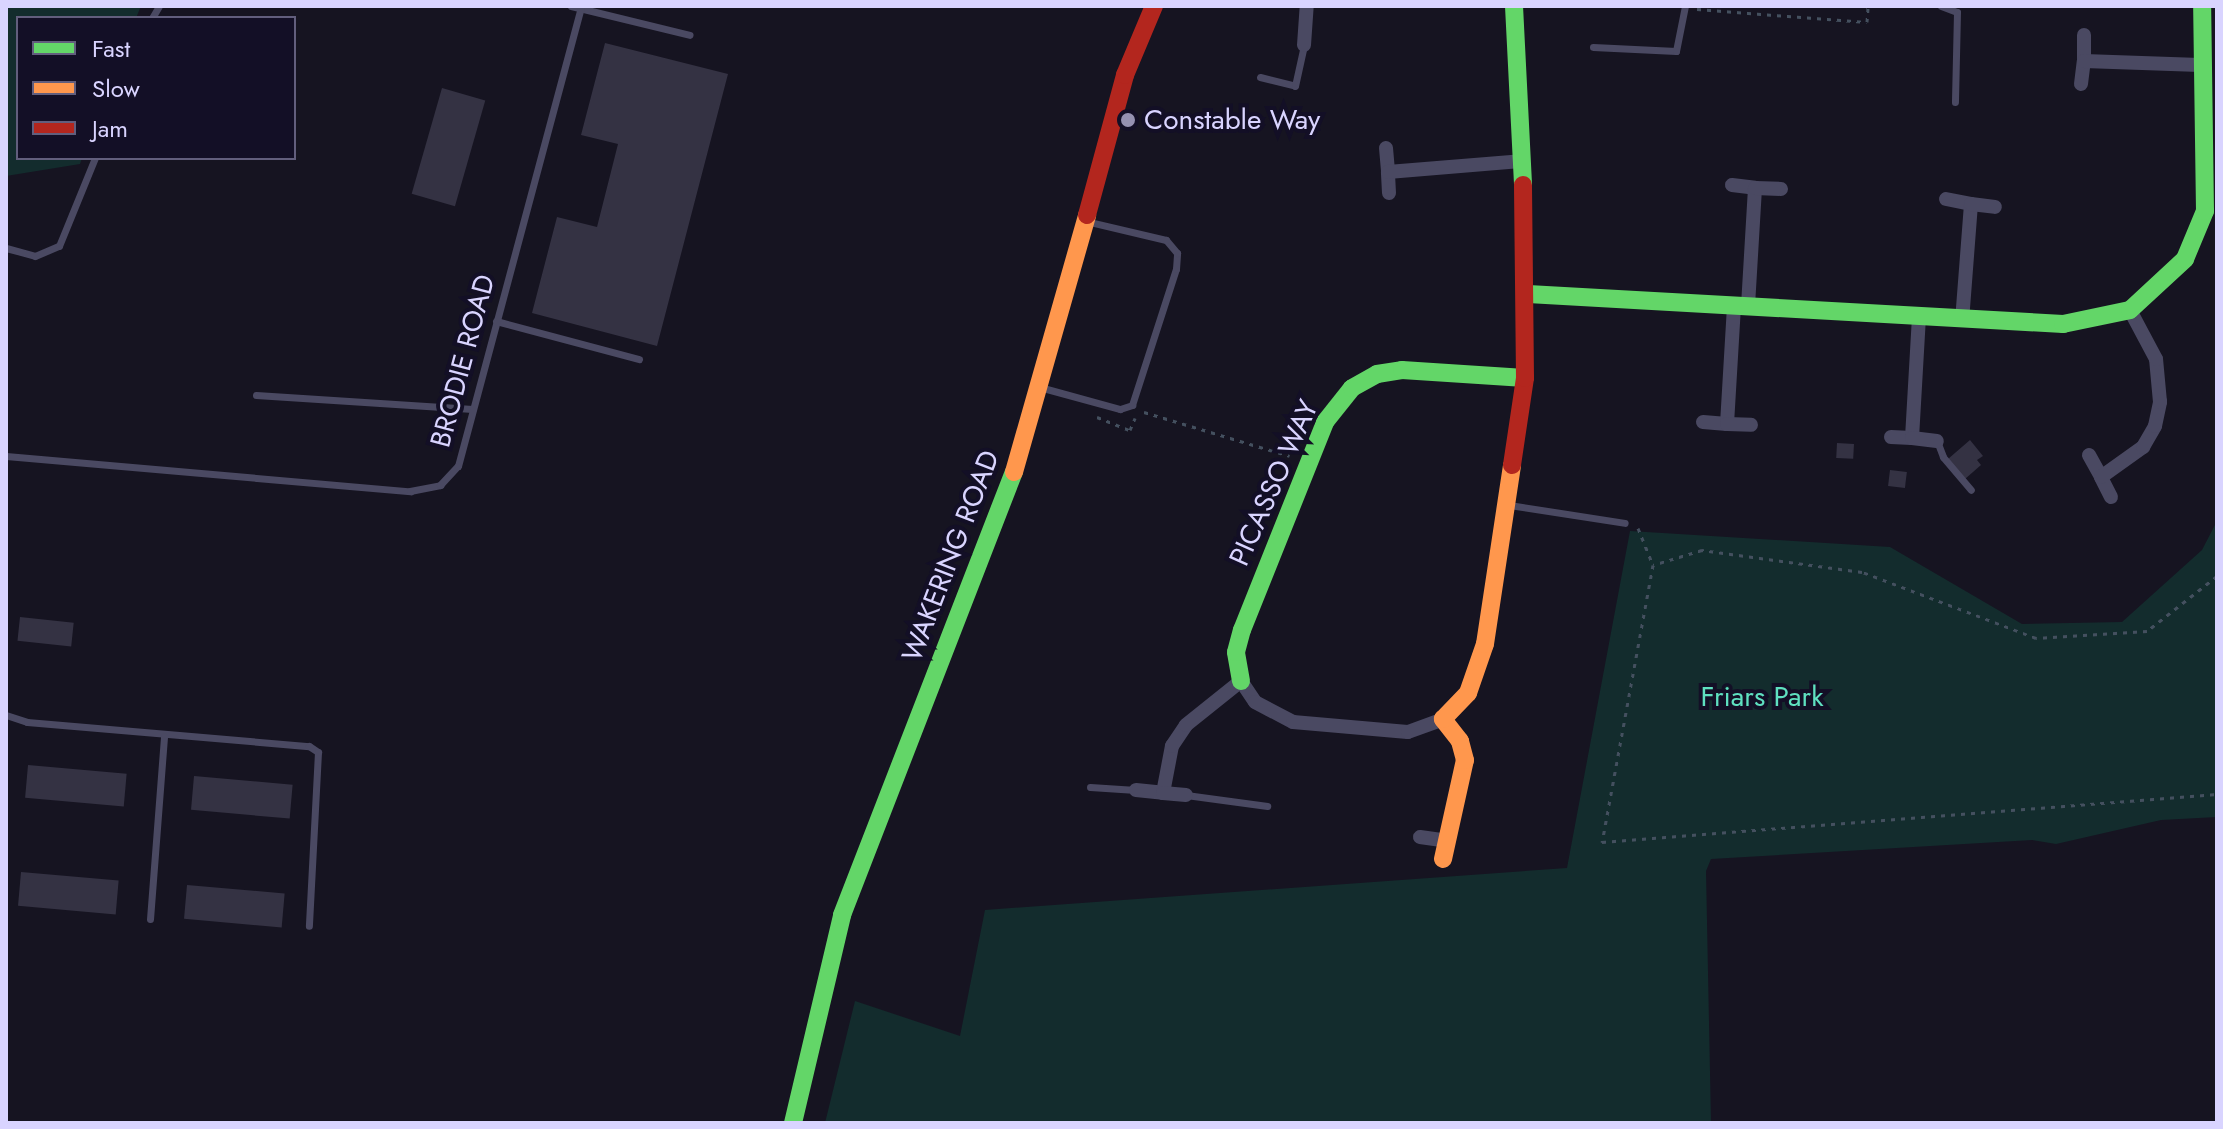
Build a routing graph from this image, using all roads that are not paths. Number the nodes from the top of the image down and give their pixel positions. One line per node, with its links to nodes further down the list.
1 (571, 6): 7 (lane)
2 (1154, 6): 30 (street, WAKERING ROAD)
3 (1307, 6): 11 (street)
4 (1514, 6): 21 (street)
5 (1941, 6): 17 (lane)
6 (2202, 6): 14 (street)
7 (580, 7): 9 (lane); 37 (lane, BRODIE ROAD)
8 (1685, 7): 12 (lane)
9 (690, 35)
10 (2084, 35): 13 (street)
11 (1304, 45): 15 (lane)
12 (1593, 47)
13 (2084, 61): 14 (street); 16 (street)
14 (2200, 65): 18 (street)
15 (1260, 77)
16 (2081, 84)
17 (1955, 102)
18 (2209, 145): 34 (street)
19 (1386, 148): 22 (street)
20 (94, 160): 31 (lane)
21 (1521, 161): 22 (street); 32 (street)
22 (1388, 172): 26 (street)
23 (1732, 185): 24 (street)
24 (1755, 188): 25 (street); 33 (street)
25 (1781, 189)
26 (1389, 193)
27 (1946, 199): 28 (street)
28 (1971, 204): 29 (street); 36 (street)
29 (1995, 207)
30 (1085, 221): 40 (street, WAKERING ROAD); 40 (lane)
31 (6, 248)
32 (1528, 294): 33 (street); 39 (street)
33 (1741, 307): 35 (street); 44 (street)
34 (2130, 310): 36 (street); 51 (street)
35 (1919, 318): 36 (street); 47 (street)
36 (1962, 320)
37 (496, 321): 38 (lane); 42 (lane, BRODIE ROAD)
38 (639, 359)
39 (1525, 378): 54 (street); 56 (street, PICASSO WAY)
40 (1041, 387): 69 (street, WAKERING ROAD)
41 (256, 395): 42 (lane)
42 (473, 409): 50 (lane, BRODIE ROAD)
43 (1703, 422): 44 (street)
44 (1727, 424): 45 (street)
45 (1751, 425)
46 (1891, 437): 47 (street)
47 (1912, 438): 48 (street)
48 (1937, 441): 52 (lane)
49 (2089, 455): 51 (street)
50 (6, 456)
51 (2101, 477): 53 (street)
52 (1971, 490)
53 (2111, 497)
54 (1509, 505): 55 (lane); 58 (street)
55 (1625, 523)
56 (1241, 681): 58 (street); 62 (street)
57 (6, 715): 59 (lane)
58 (1443, 719): 66 (street)
59 (164, 737): 67 (lane); 68 (lane)
60 (1090, 787): 61 (lane)
61 (1136, 790): 62 (street)
62 (1163, 793): 63 (street)
63 (1186, 795): 64 (lane)
64 (1267, 806)
65 (1420, 837): 66 (street)
66 (1445, 850)
67 (150, 919)
68 (309, 926)
69 (793, 1123)

